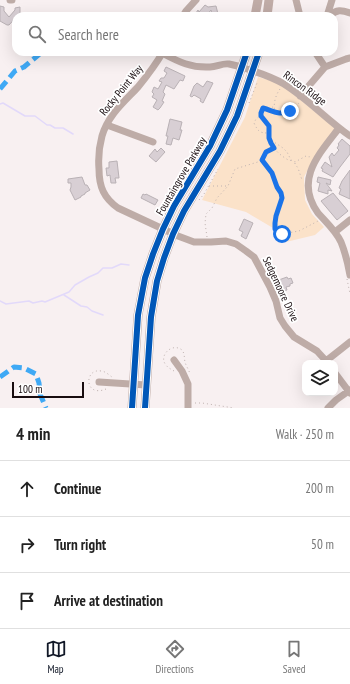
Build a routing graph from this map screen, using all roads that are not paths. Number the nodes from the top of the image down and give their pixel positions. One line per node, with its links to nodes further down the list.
1 (196, 0): 6 (street)
2 (258, 0): 7 (main road)
3 (269, 0): 8 (main road)
4 (296, 0): 9 (street)
5 (332, 0): 10 (street)
6 (186, 12)
7 (256, 12)
8 (268, 12)
9 (299, 12)
10 (330, 12)
11 (336, 12): 12 (street)
12 (350, 12)
13 (161, 56): 23 (street, Rocky Point Way)
14 (169, 56): 20 (street, Rincon Ridge)
15 (246, 56): 20 (main road, Fountaingrove Parkway)
16 (258, 56): 21 (main road, Fountaingrove Parkway)
17 (318, 56): 19 (street)
18 (350, 58): 19 (street)
19 (325, 67): 22 (street)
20 (242, 68): 21 (street, Rincon Ridge); 28 (main road, Fountaingrove Parkway)
21 (255, 75): 22 (street, Rincon Ridge); 30 (main road, Fountaingrove Parkway)
22 (302, 97): 24 (street, Rincon Ridge)
23 (107, 124): 26 (street); 28 (street, Rocky Point Way)
24 (339, 128): 25 (street, Rincon Ridge); 29 (street)
25 (350, 136)
26 (153, 142)
27 (350, 220): 29 (street)
28 (162, 229): 30 (street, Sedgemoore Drive); 38 (main road, Fountaingrove Parkway)
29 (334, 232): 31 (street)
30 (173, 234): 34 (street, Sedgemoore Drive); 39 (main road, Fountaingrove Parkway)
31 (349, 272)
32 (350, 342): 35 (street)
33 (174, 360): 41 (street)
34 (325, 360)
35 (329, 360)
36 (338, 377): 40 (street)
37 (99, 382): 38 (street)
38 (133, 384): 39 (street); 42 (main road, Fountaingrove Parkway)
39 (146, 385): 43 (main road, Fountaingrove Parkway)
40 (349, 391): 44 (street)
41 (190, 406)
42 (132, 408)
43 (145, 408)
44 (328, 408)

